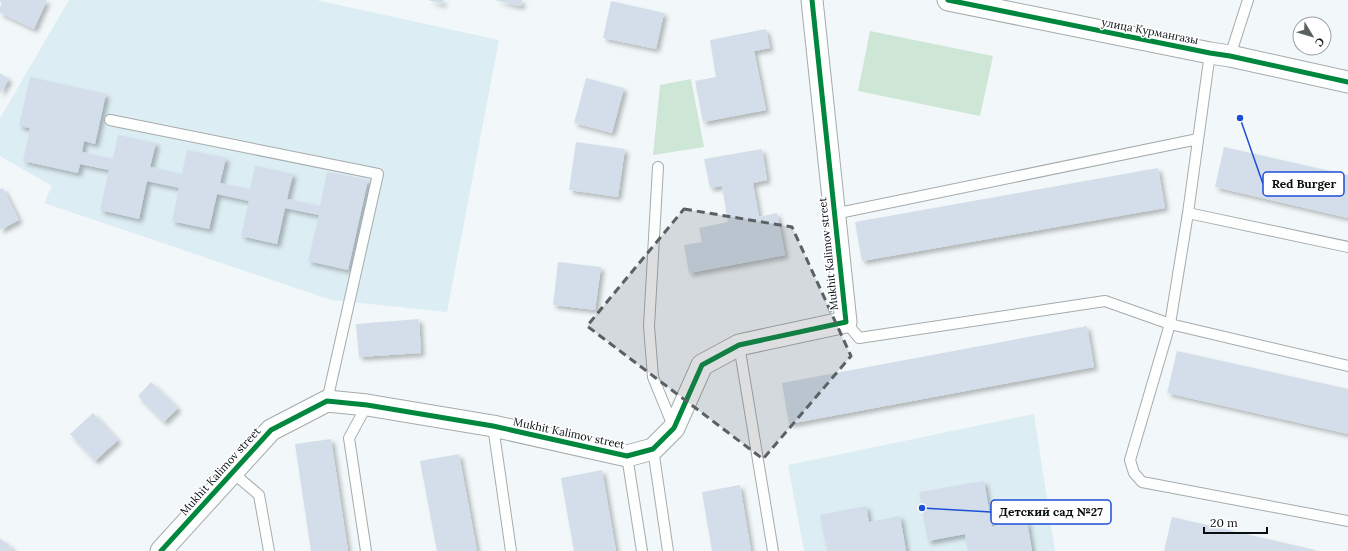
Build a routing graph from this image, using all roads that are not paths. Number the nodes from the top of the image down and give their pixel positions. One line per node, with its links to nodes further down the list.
1 (812, 0): 11 (street, Mukhit Kalimov street)
2 (948, 0): 4 (street, улица Курмангазы)
3 (1248, 0): 5 (lane)
4 (969, 2): 5 (street, улица Курмангазы)
5 (1220, 54): 6 (street, улица Курмангазы); 8 (lane)
6 (1348, 82)
7 (110, 120): 17 (lane)
8 (1198, 138): 10 (lane); 11 (lane)
9 (658, 167): 20 (lane)
10 (1188, 213): 12 (lane); 14 (lane)
11 (834, 214): 13 (street, Mukhit Kalimov street)
12 (1348, 247)
13 (846, 322): 14 (lane); 15 (street, Mukhit Kalimov street)
14 (1170, 324): 16 (lane); 24 (lane)
15 (739, 345): 20 (street, Mukhit Kalimov street); 31 (lane)
16 (1348, 366)
17 (327, 401): 18 (street, Mukhit Kalimov street); 23 (street, Mukhit Kalimov street)
18 (367, 405): 19 (street, Mukhit Kalimov street); 27 (lane)
19 (492, 426): 22 (street, Mukhit Kalimov street); 28 (lane)
20 (674, 428): 21 (street, Mukhit Kalimov street)
21 (653, 449): 22 (street, Mukhit Kalimov street); 30 (lane)
22 (628, 456): 29 (lane)
23 (232, 472): 25 (street, Mukhit Kalimov street); 26 (lane)
24 (1348, 521)
25 (161, 551)
26 (269, 551)
27 (366, 551)
28 (511, 551)
29 (642, 551)
30 (668, 551)
31 (773, 551)

